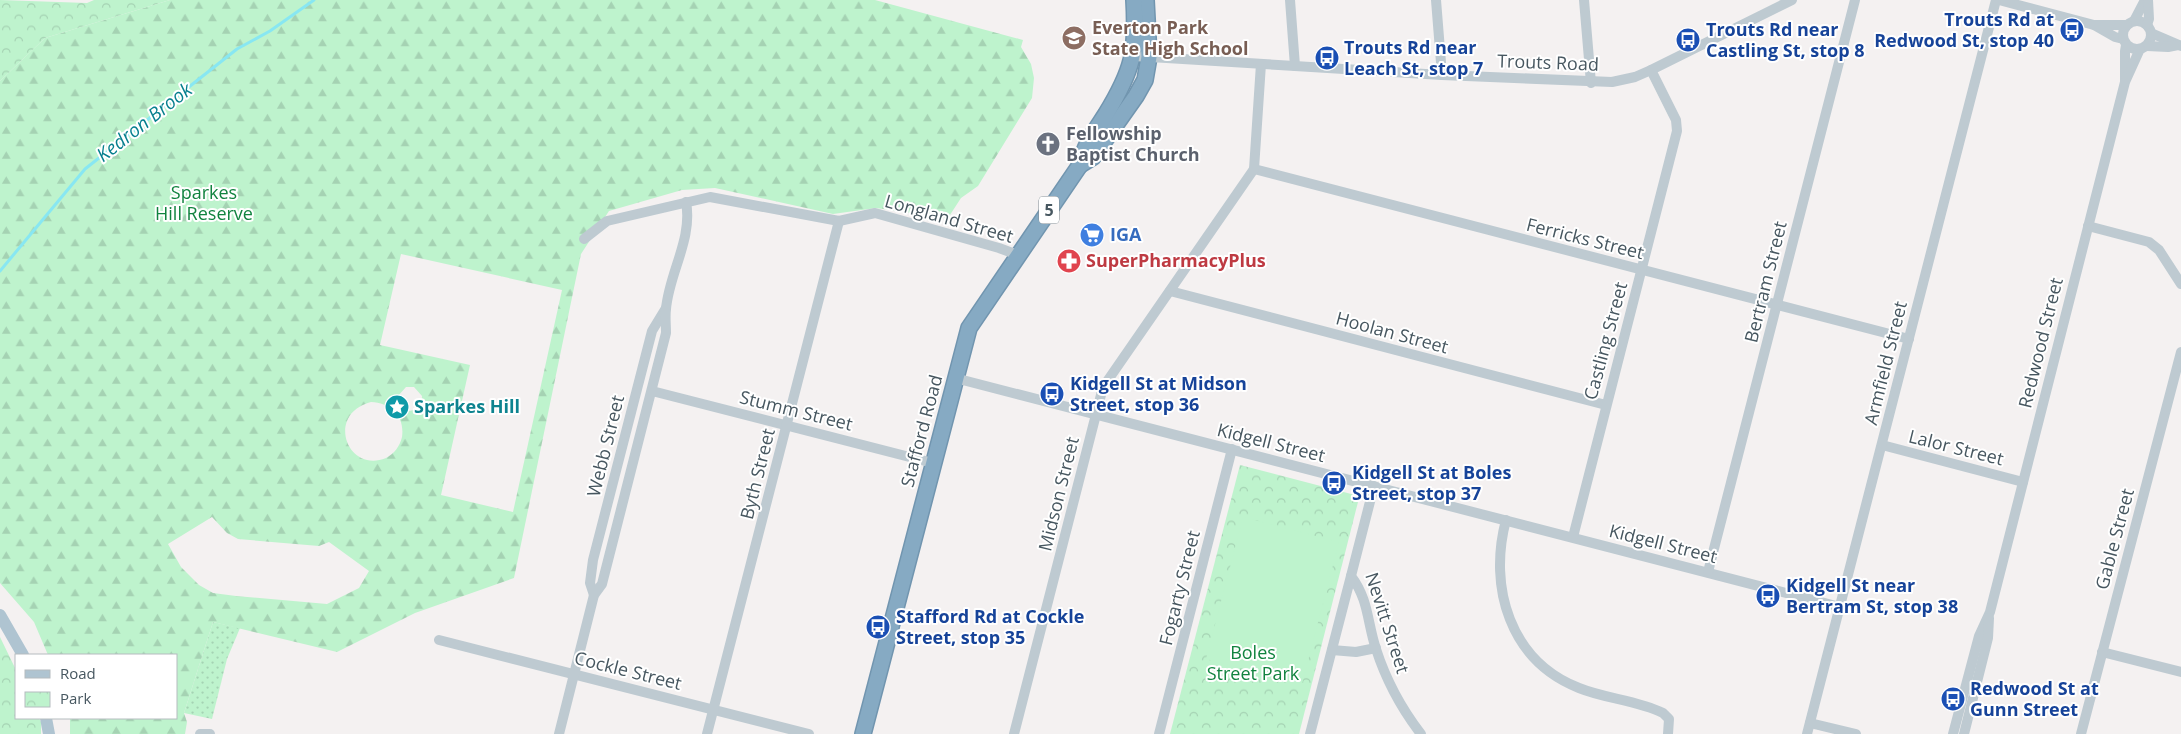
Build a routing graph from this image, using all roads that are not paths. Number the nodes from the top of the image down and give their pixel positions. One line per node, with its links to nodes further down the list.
1 (1134, 0): 16 (highway, Stafford Road / 5)
2 (1146, 0): 17 (highway, Stafford Road / 5)
3 (1290, 0): 19 (street)
4 (1436, 0): 21 (street)
5 (1584, 0): 23 (street)
6 (1792, 0): 20 (street, Trouts Road)
7 (1855, 0): 34 (street, Bertram Street)
8 (1997, 0): 11 (street); 36 (street, Armfield Street)
9 (2146, 0): 10 (street); 12 (street)
10 (2130, 23): 11 (street); 12 (street); 13 (street)
11 (2094, 25): 13 (street)
12 (2149, 29): 14 (street); 15 (street)
13 (2125, 42): 15 (street); 22 (street, Redwood Street)
14 (2179, 46): 15 (street)
15 (2144, 47): 22 (street, Redwood Street)
16 (1134, 56): 17 (street, Trouts Road); 24 (highway, Stafford Road / 5)
17 (1149, 57): 18 (street, Trouts Road); 24 (highway, Stafford Road / 5)
18 (1261, 64): 19 (street, Trouts Road); 25 (street)
19 (1295, 66): 21 (street, Trouts Road)
20 (1651, 70): 23 (street, Trouts Road); 31 (street, Castling Street)
21 (1442, 75): 23 (street, Trouts Road)
22 (2125, 82): 28 (street, Redwood Street)
23 (1591, 83)
24 (1080, 165): 30 (highway, Stafford Road / 5)
25 (1254, 169): 31 (street, Ferricks Street); 33 (street, Midson Street)
26 (686, 202): 27 (street, Longland Street); 29 (street, Longland Street); 35 (street, Webb Street)
27 (839, 222): 30 (street, Longland Street); 42 (street, Byth Street)
28 (2088, 226): 32 (street); 46 (street, Redwood Street)
29 (584, 238)
30 (1018, 255): 38 (highway, Stafford Road / 5)
31 (1642, 270): 34 (street, Ferricks Street); 40 (street, Castling Street)
32 (2181, 284)
33 (1170, 290): 40 (street, Hoolan Street); 41 (street, Midson Street)
34 (1777, 305): 36 (street, Ferricks Street); 50 (street, Bertram Street)
35 (666, 308): 39 (street, Webb Street); 52 (street, Webb Street)
36 (1909, 339): 43 (street, Armfield Street)
37 (2181, 352): 59 (street, Gable Street)
38 (955, 378): 41 (street, Kidgell Street); 45 (highway, Stafford Road / 5)
39 (652, 391): 42 (street, Stumm Street); 52 (street, Webb Street)
40 (1606, 405): 49 (street, Castling Street)
41 (1096, 414): 44 (street, Kidgell Street); 73 (street, Midson Street)
42 (787, 426): 45 (street, Stumm Street); 63 (street, Byth Street)
43 (1882, 445): 46 (street, Lalor Street); 53 (street, Armfield Street)
44 (1232, 449): 47 (street, Kidgell Street); 74 (street, Fogarty Street)
45 (932, 463): 72 (highway, Stafford Road / 5)
46 (2022, 482): 54 (street, Redwood Street)
47 (1374, 486): 48 (street, Kidgell Street); 51 (street, Nevitt Street)
48 (1506, 520): 49 (street, Kidgell Street); 77 (street)
49 (1573, 537): 50 (street, Kidgell Street)
50 (1708, 572): 53 (street, Kidgell Street)
51 (1351, 576): 57 (street, Nevitt Street); 58 (street)
52 (594, 595): 62 (street, Webb Street)
53 (1840, 607): 65 (street, Armfield Street)
54 (1990, 612): 80 (street, Redwood Street); 81 (street, Redwood Street)
55 (0, 615): 60 (main road)
56 (438, 640): 62 (street, Cockle Street)
57 (1376, 648): 58 (street); 76 (street, Nevitt Street)
58 (1332, 650): 75 (street)
59 (2102, 652): 61 (street); 82 (street, Gable Street)
60 (22, 654)
61 (2181, 672)
62 (574, 674): 63 (street, Cockle Street); 69 (street, Webb Street)
63 (714, 710): 70 (street, Byth Street); 71 (street, Cockle Street)
64 (46, 719): 66 (main road)
65 (1810, 723): 78 (street, Armfield Street); 79 (street)
66 (49, 734)
67 (200, 734): 68 (street)
68 (210, 734)
69 (559, 734)
70 (707, 734)
71 (809, 734)
72 (863, 734)
73 (1014, 734)
74 (1159, 734)
75 (1310, 734)
76 (1421, 734)
77 (1668, 734)
78 (1807, 734)
79 (1856, 734)
80 (1953, 734)
81 (1964, 734)
82 (2081, 734)

